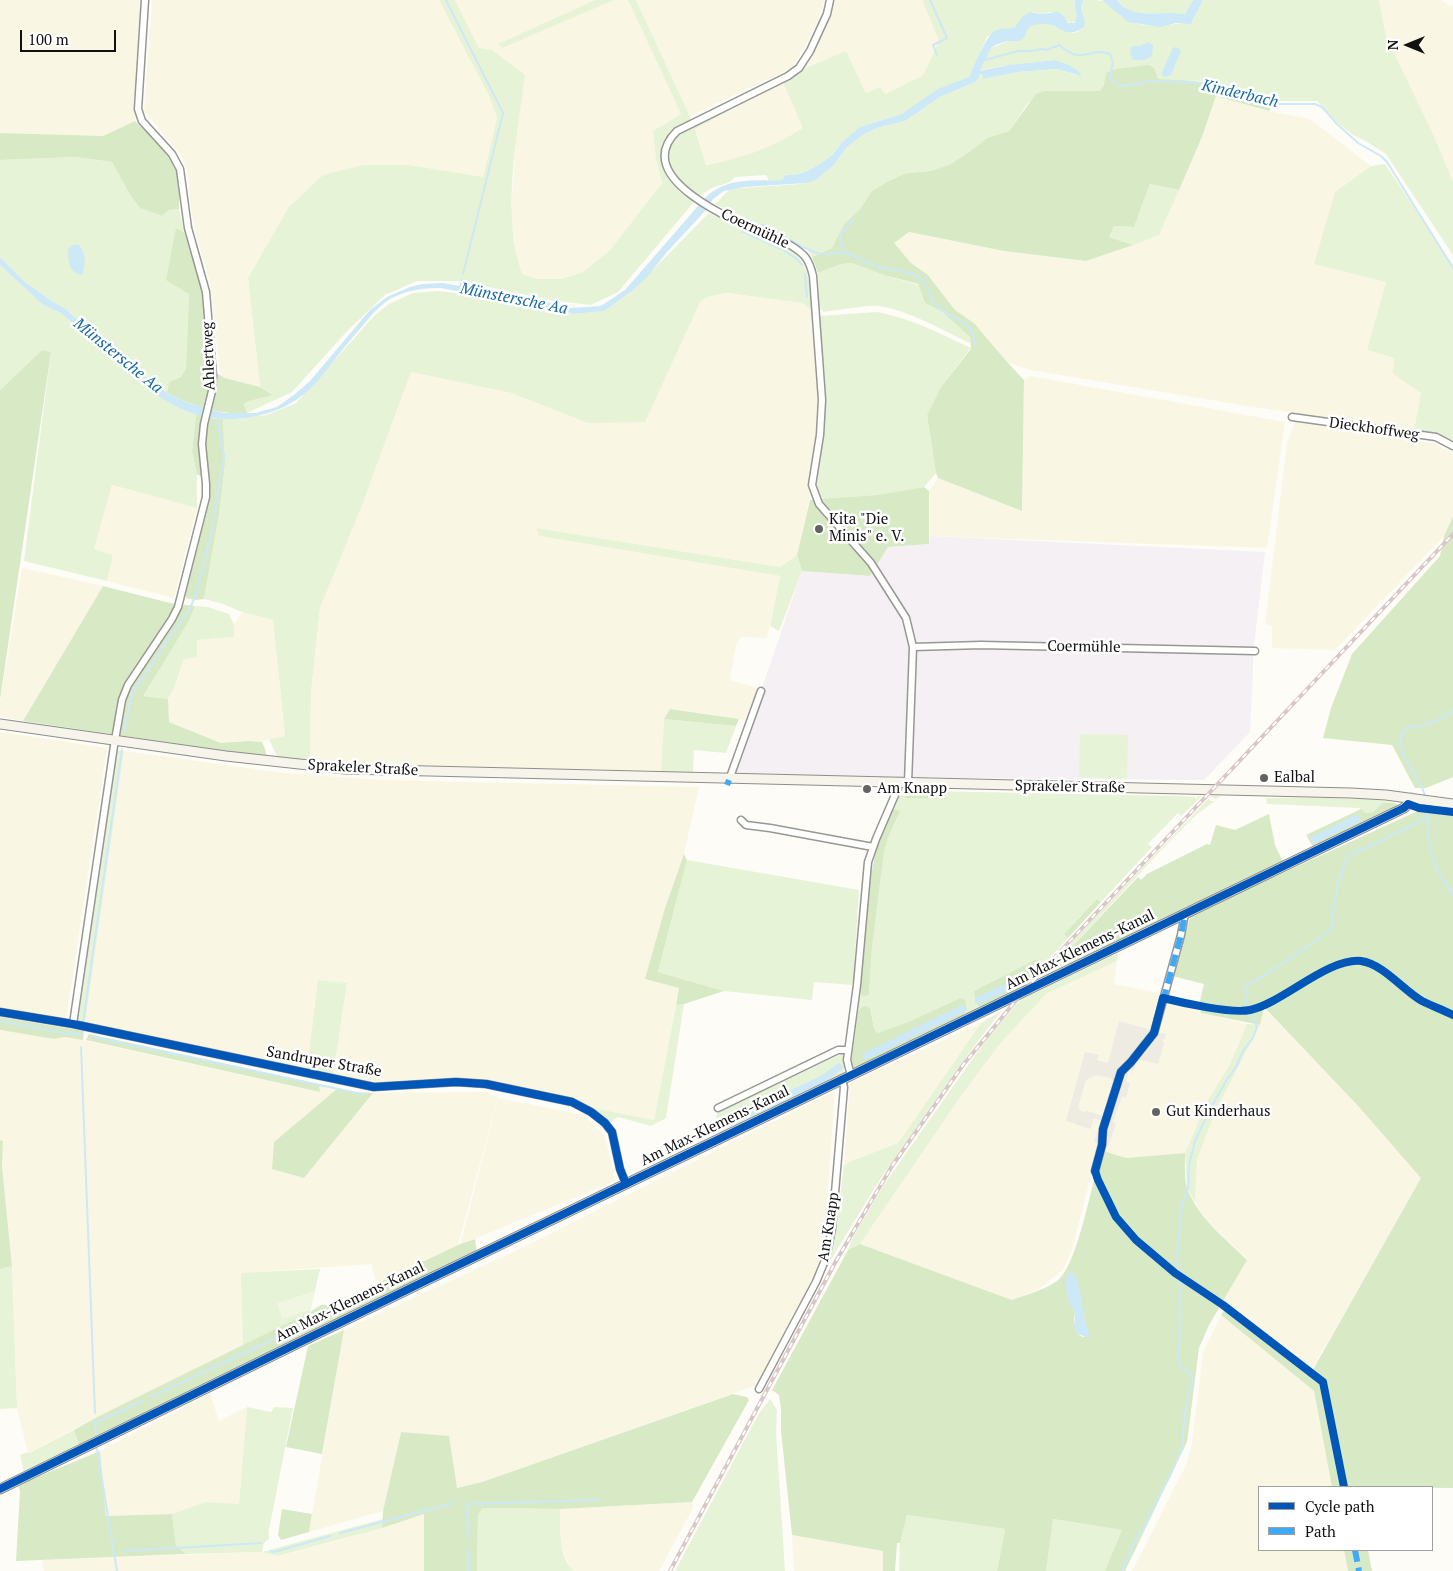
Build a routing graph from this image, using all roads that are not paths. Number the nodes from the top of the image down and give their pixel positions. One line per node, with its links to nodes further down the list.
1 (145, 0): 9 (street, Ahlertweg)
2 (830, 0): 5 (street, Coermühle)
3 (1292, 418): 4 (street, Dieckhoffweg)
4 (1453, 446)
5 (913, 647): 6 (street, Coermühle); 12 (street, Coermühle)
6 (1255, 651)
7 (761, 691): 10 (street)
8 (0, 724): 9 (main road, Sprakeler Straße)
9 (114, 740): 10 (main road, Sprakeler Straße); 19 (street, Ahlertweg)
10 (729, 780): 11 (main road, Sprakeler Straße)
11 (898, 783): 12 (main road, Sprakeler Straße); 16 (street)
12 (908, 783): 13 (main road, Sprakeler Straße)
13 (1414, 798): 14 (main road, Sprakeler Straße); 17 (main road, Am Max-Klemens-Kanal)
14 (1453, 804)
15 (741, 820): 16 (street)
16 (873, 847): 20 (street)
17 (1185, 914): 21 (main road, Am Max-Klemens-Kanal); 24 (street)
18 (0, 1012): 19 (street, Sandruper Straße)
19 (76, 1025): 25 (street, Sandruper Straße)
20 (848, 1050): 21 (street); 23 (street, Am Max-Klemens-Kanal)
21 (851, 1076): 22 (main road, Am Max-Klemens-Kanal)
22 (842, 1080): 25 (main road, Am Max-Klemens-Kanal); 26 (street, Am Knapp)
23 (718, 1108)
24 (1096, 1171)
25 (626, 1184): 27 (main road, Am Max-Klemens-Kanal)
26 (759, 1389)
27 (0, 1488)

